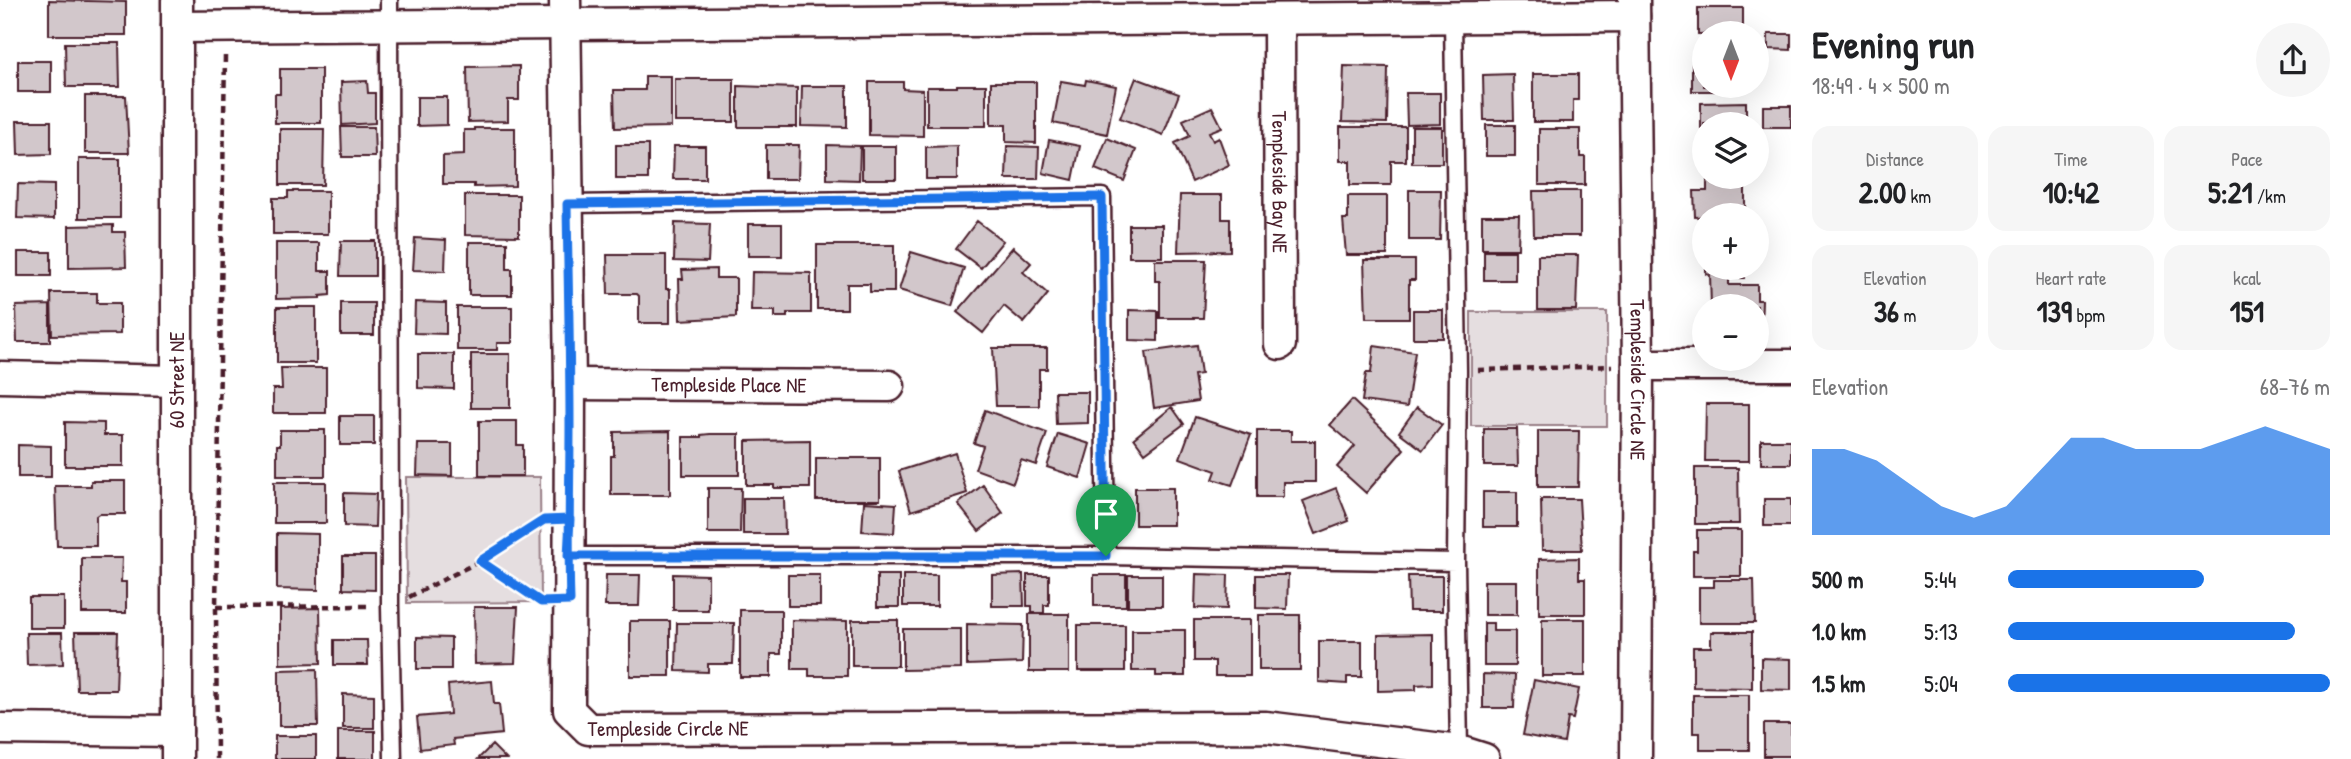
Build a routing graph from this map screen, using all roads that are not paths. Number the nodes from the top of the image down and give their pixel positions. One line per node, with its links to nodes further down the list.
1 (1634, 8): 5 (street); 9 (street, Templeside Circle NE)
2 (565, 12): 3 (street); 6 (street); 7 (street, Templeside Circle NE)
3 (389, 13): 4 (street); 21 (lane)
4 (177, 14): 12 (street, 60 Street NE)
5 (1453, 18): 6 (street); 17 (lane)
6 (1279, 19): 8 (street, Templeside Bay NE)
7 (567, 204): 13 (street, Templeside Circle NE); 16 (lane)
8 (1280, 344)
9 (1638, 365): 10 (street); 22 (street, Templeside Circle NE)
10 (1791, 365)
11 (0, 377): 12 (street)
12 (177, 382): 19 (street, 60 Street NE)
13 (570, 384): 14 (street, Templeside Place NE); 15 (street, Templeside Circle NE)
14 (890, 386)
15 (568, 556): 16 (lane); 20 (street, Templeside Circle NE)
16 (1106, 556): 17 (lane)
17 (1456, 562): 20 (lane)
18 (0, 729): 19 (street)
19 (177, 745)
20 (1471, 755)
21 (393, 759)
22 (1636, 759)

